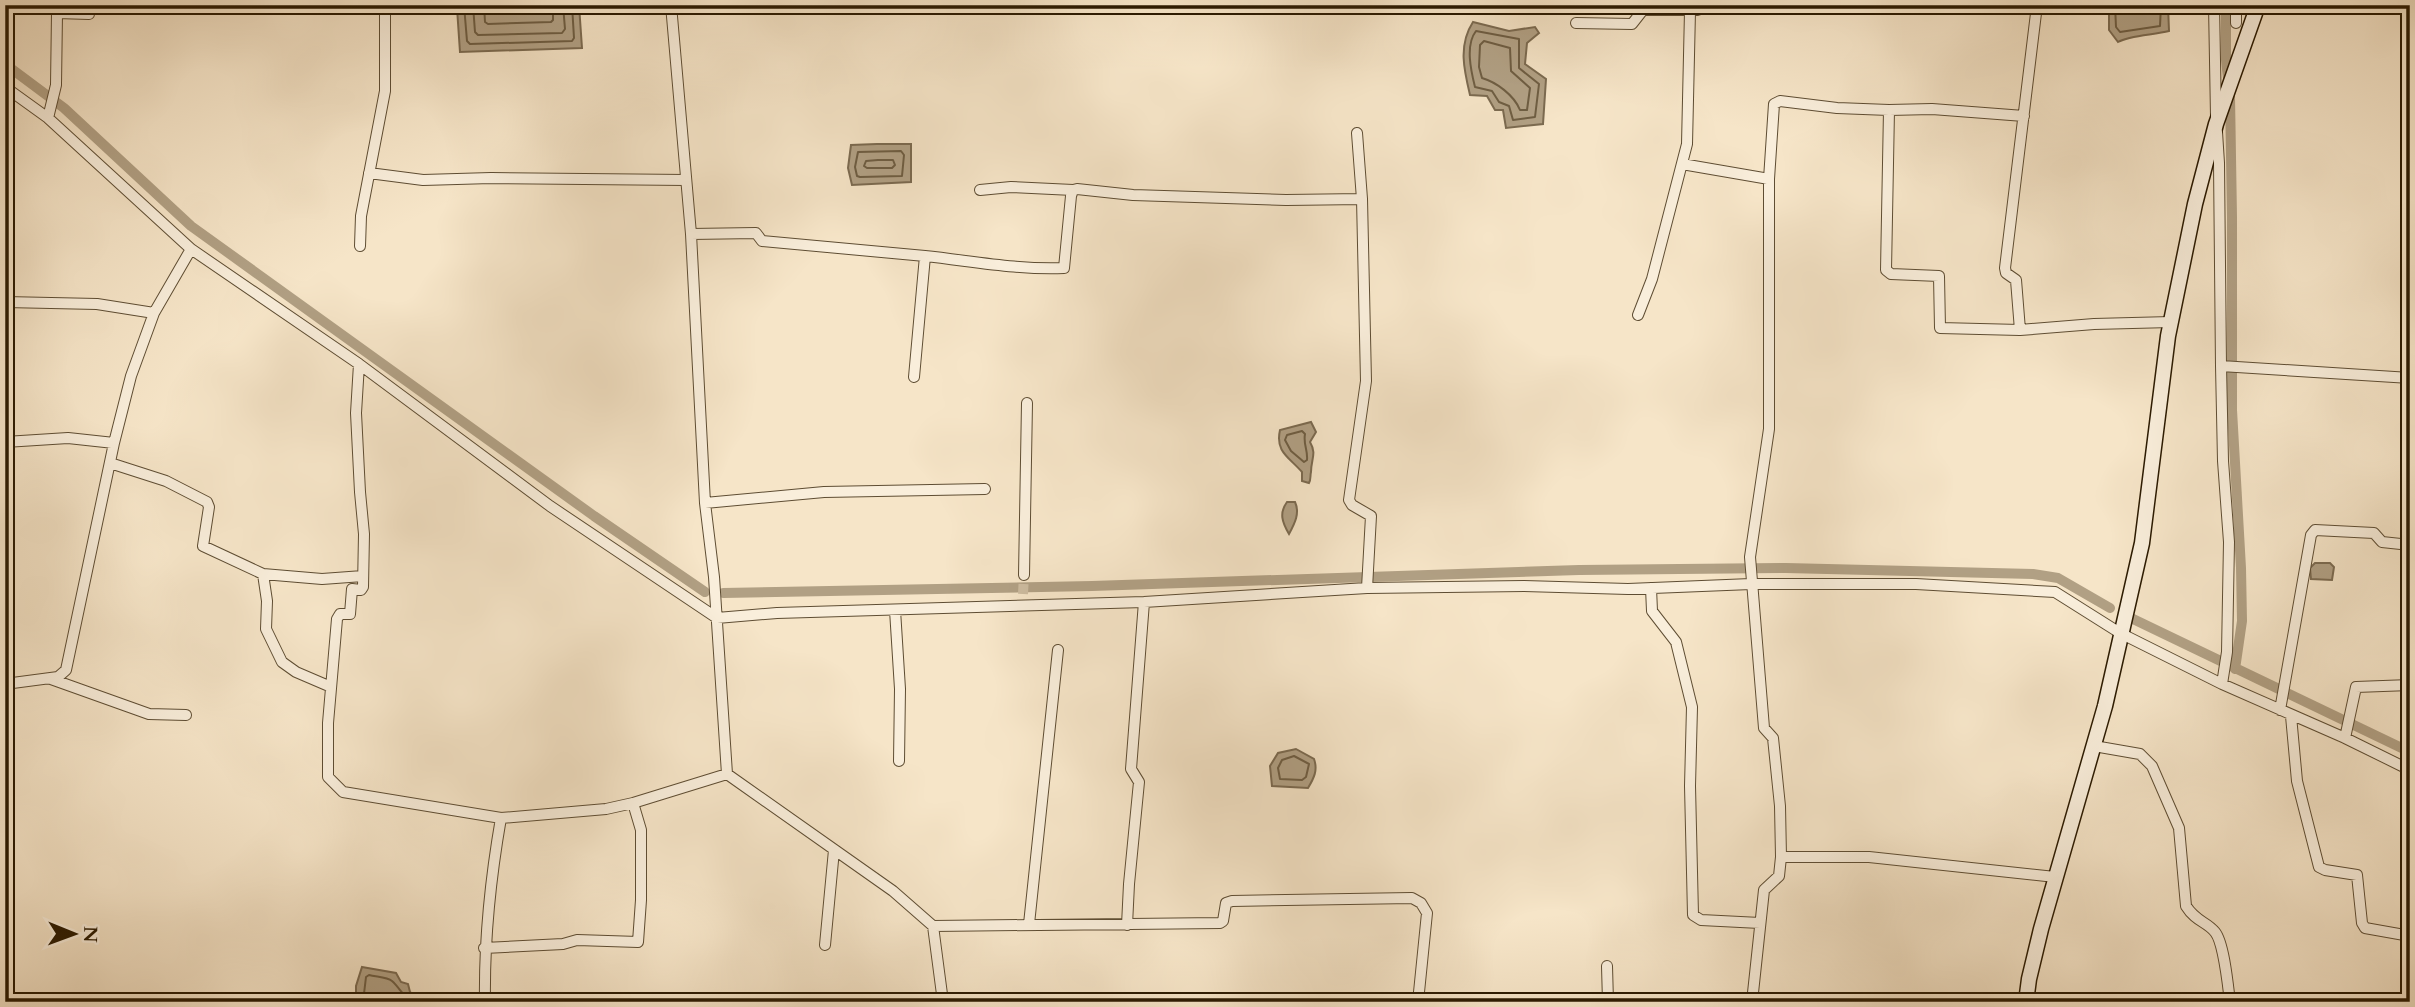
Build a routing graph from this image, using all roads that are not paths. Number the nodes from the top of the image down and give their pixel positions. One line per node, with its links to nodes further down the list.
1 (90, 5): 15 (street)
2 (386, 5): 19 (street)
3 (671, 5): 21 (street)
4 (1784, 5): 9 (street)
5 (2037, 5): 14 (street)
6 (2214, 5): 16 (street)
7 (2236, 5): 11 (street)
8 (2258, 5): 16 (street)
9 (1697, 8): 10 (street); 18 (street)
10 (1577, 23)
11 (2236, 23)
12 (5, 87): 15 (street)
13 (1889, 110): 14 (street); 20 (street); 33 (street)
14 (2024, 116): 33 (street)
15 (48, 118): 27 (street)
16 (2218, 118): 32 (street); 35 (street)
17 (1357, 133): 24 (street)
18 (1682, 164): 20 (street); 31 (street)
19 (369, 173): 21 (street); 26 (street)
20 (1769, 179): 48 (street)
21 (686, 180): 25 (street)
22 (980, 190): 23 (street)
23 (1073, 190): 24 (street); 28 (street)
24 (1362, 199): 49 (street)
25 (691, 234): 28 (street); 43 (street)
26 (360, 246)
27 (191, 249): 30 (street); 34 (street)
28 (925, 257): 36 (street)
29 (5, 302): 30 (street)
30 (153, 313): 40 (street)
31 (1638, 315)
32 (2171, 322): 33 (street); 54 (street)
33 (2020, 330)
34 (359, 364): 47 (street); 53 (street)
35 (2224, 366): 37 (street); 57 (street)
36 (914, 377)
37 (2410, 379)
38 (1027, 402): 46 (street)
39 (5, 442): 40 (street)
40 (114, 443): 41 (street)
41 (110, 463): 45 (street); 56 (street)
42 (985, 489): 43 (street)
43 (705, 503): 53 (street)
44 (2410, 545): 61 (street)
45 (262, 574): 47 (street); 60 (street)
46 (1024, 575)
47 (363, 576): 60 (street)
48 (1751, 580): 50 (street); 54 (street); 72 (street)
49 (1367, 584): 50 (street); 51 (street)
50 (1651, 588): 74 (street)
51 (1144, 602): 52 (street); 76 (street)
52 (895, 610): 53 (street); 66 (street)
53 (717, 618): 68 (street)
54 (2120, 633): 57 (street); 65 (street)
55 (1058, 650): 75 (street)
56 (51, 678): 58 (street); 62 (street)
57 (2223, 678): 61 (street)
58 (5, 684)
59 (2410, 685): 64 (street)
60 (331, 687): 70 (street)
61 (2281, 705): 63 (street)
62 (186, 715)
63 (2291, 716): 64 (street); 78 (street)
64 (2346, 734): 67 (street)
65 (2094, 746): 73 (street); 88 (street)
66 (899, 761)
67 (2410, 771)
68 (727, 774): 69 (street); 71 (street)
69 (633, 803): 70 (street); 80 (street)
70 (501, 818): 80 (street)
71 (834, 850): 77 (street); 79 (street)
72 (1781, 857): 73 (street); 74 (street)
73 (2055, 877): 87 (street)
74 (1760, 923): 86 (street)
75 (1029, 924): 76 (street); 77 (street)
76 (1127, 925): 84 (street)
77 (933, 926): 83 (street)
78 (2410, 936)
79 (825, 945)
80 (484, 948): 82 (street)
81 (1607, 966): 85 (street)
82 (485, 1002)
83 (943, 1002)
84 (1418, 1002)
85 (1608, 1002)
86 (1752, 1002)
87 (2026, 1002)
88 (2230, 1002)

